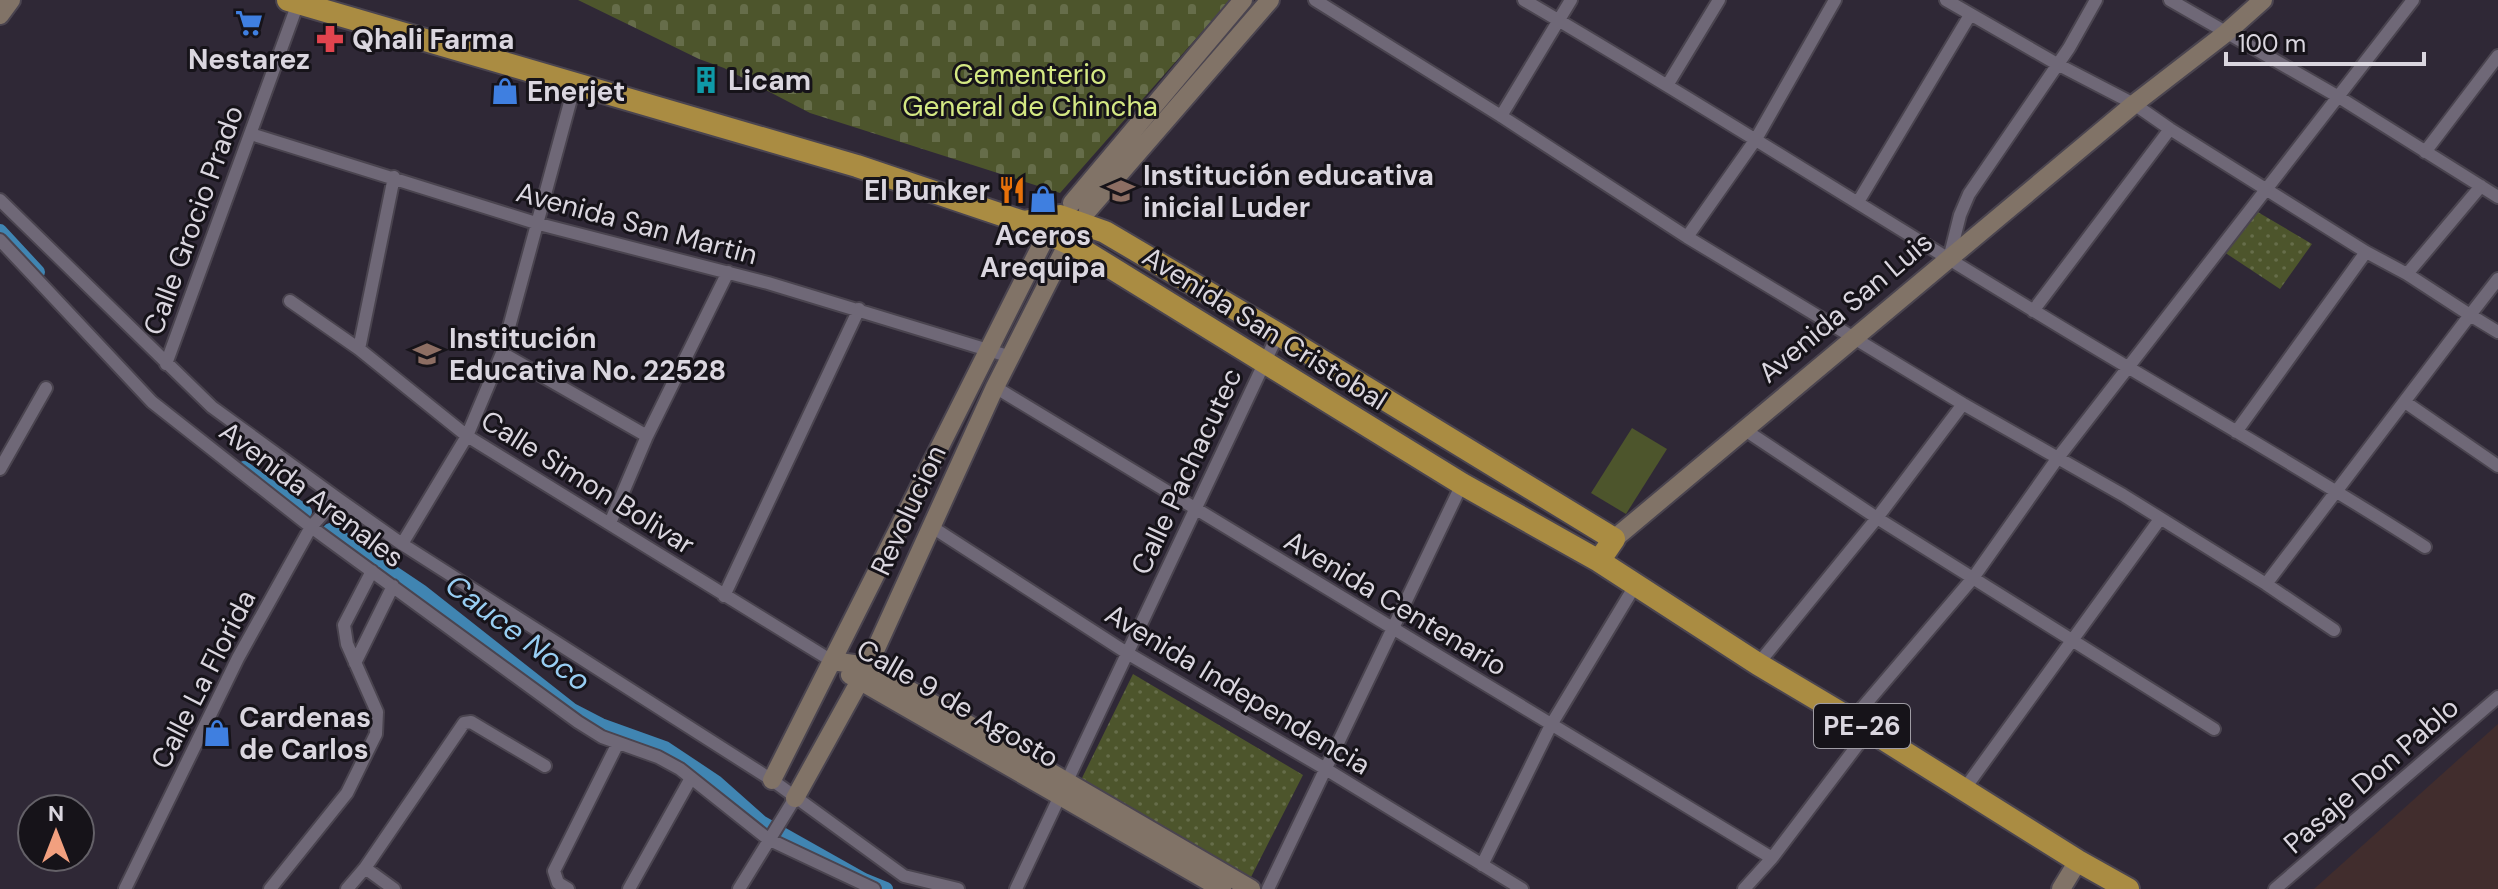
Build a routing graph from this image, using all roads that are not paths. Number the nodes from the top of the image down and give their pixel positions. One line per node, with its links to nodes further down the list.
1 (11, 0): 18 (street)
2 (1243, 0): 39 (street)
3 (1270, 0): 39 (street)
4 (1315, 0): 28 (street)
5 (1524, 0): 20 (street)
6 (1571, 0): 20 (street)
7 (1719, 0): 25 (street)
8 (1835, 0): 31 (street)
9 (1946, 0): 19 (street)
10 (2096, 0): 23 (street)
11 (2170, 0): 17 (street)
12 (2199, 0): 17 (street)
13 (2247, 0): 21 (street, Avenida San Luis)
14 (2263, 0): 21 (street, Avenida San Luis)
15 (2413, 0): 26 (street)
16 (293, 1): 24 (highway, Avenida San Cristobal / PE-26); 30 (street, Calle Grocio Prado)
17 (2191, 13): 21 (street)
18 (0, 15)
19 (1970, 15): 23 (street); 38 (street)
20 (1558, 20): 25 (street); 28 (street)
21 (2221, 30): 26 (street); 27 (street, Avenida San Luis)
22 (2498, 56): 32 (street)
23 (2057, 64): 27 (street); 45 (street)
24 (575, 84): 39 (highway, Avenida San Cristobal / PE-26); 40 (street)
25 (1668, 84): 31 (street)
26 (2337, 96): 32 (street); 35 (street)
27 (2134, 104): 29 (street); 45 (street, Avenida San Luis)
28 (1501, 116): 41 (street)
29 (2170, 129): 35 (street); 51 (street)
30 (251, 134): 33 (street, Avenida San Martin); 61 (street, Calle Grocio Prado)
31 (1756, 139): 38 (street); 41 (street)
32 (2425, 152): 34 (street)
33 (394, 177): 40 (street, Avenida San Martin); 56 (street)
34 (2481, 186): 36 (street); 47 (street)
35 (2268, 189): 44 (street); 62 (street)
36 (2498, 197)
37 (0, 200): 61 (street, Avenida Arenales)
38 (1858, 202): 45 (street)
39 (1069, 217): 43 (highway, Avenida San Cristobal / PE-26); 54 (highway); 57 (street, Revolucion)
40 (539, 224): 46 (street, Avenida San Martin); 58 (street)
41 (1687, 237): 55 (street)
42 (0, 240): 83 (street, Avenida Arenales)
43 (1068, 243): 59 (street, Revolucion); 60 (highway, Avenida San Cristobal / PE-26)
44 (2366, 252): 47 (street); 69 (street)
45 (1949, 259): 51 (street); 55 (street, Avenida San Luis)
46 (728, 272): 50 (street, Avenida San Martin); 71 (street)
47 (2407, 274): 52 (street)
48 (2498, 279): 52 (street)
49 (290, 301): 56 (street, Calle Simon Bolivar)
50 (859, 309): 57 (street, Avenida San Martin); 94 (street)
51 (2033, 311): 62 (street)
52 (2470, 315): 53 (street); 65 (street)
53 (2498, 332)
54 (1278, 334): 60 (street, Calle Pachacutec); 68 (highway)
55 (1856, 337): 66 (street); 67 (street, Avenida San Luis)
56 (359, 349): 70 (street, Calle Simon Bolivar)
57 (989, 349): 59 (street, Avenida San Martin); 99 (street, Revolucion)
58 (502, 353): 70 (street); 71 (street)
59 (1011, 357): 63 (street, Revolucion)
60 (1264, 363): 73 (highway, Avenida San Cristobal / PE-26); 79 (street, Calle Pachacutec)
61 (166, 364): 78 (street, Avenida Arenales)
62 (2127, 368): 69 (street); 72 (street)
63 (995, 387): 79 (street, Avenida Centenario); 84 (street, Revolucion)
64 (46, 388): 75 (street)
65 (2405, 402): 74 (street); 77 (street)
66 (1963, 404): 72 (street); 80 (street)
67 (1745, 430): 80 (street); 85 (street, Avenida San Luis)
68 (1436, 432): 73 (highway); 85 (highway)
69 (2236, 432): 77 (street)
70 (467, 436): 82 (street, Calle Simon Bolivar); 86 (street)
71 (647, 436): 82 (street)
72 (2057, 459): 81 (street); 90 (street)
73 (1422, 460): 76 (highway, Avenida San Cristobal / PE-26)
74 (2498, 466)
75 (0, 469)
76 (1462, 484): 88 (highway, Avenida San Cristobal / PE-26); 95 (street)
77 (2336, 490): 87 (street); 92 (street)
78 (337, 498): 83 (street, Calle La Florida); 86 (street, Avenida Arenales)
79 (1195, 508): 95 (street, Avenida Centenario); 98 (street, Calle Pachacutec)
80 (1877, 518): 90 (street); 101 (street)
81 (2160, 519): 92 (street); 97 (street)
82 (610, 523): 94 (street, Calle Simon Bolivar)
83 (311, 527): 89 (street, Avenida Arenales); 120 (street, Calle La Florida)
84 (932, 527): 98 (street, Avenida Independencia); 102 (street, Revolucion)
85 (1614, 539): 88 (highway, Avenida San Luis)
86 (402, 544): 111 (street, Avenida Arenales)
87 (2425, 547)
88 (1599, 561): 91 (highway, Avenida San Cristobal / PE-26)
89 (372, 571): 93 (street, Avenida Arenales); 100 (street)
90 (1973, 578): 97 (street); 105 (street)
91 (1636, 584): 101 (highway, Avenida San Cristobal / PE-26); 104 (street)
92 (2266, 584): 96 (street)
93 (393, 586): 100 (street); 107 (street, Avenida Arenales)
94 (724, 596): 99 (street, Calle Simon Bolivar)
95 (1392, 629): 104 (street, Avenida Centenario); 109 (street)
96 (2334, 630)
97 (2074, 641): 106 (street); 113 (street)
98 (1127, 653): 109 (street, Avenida Independencia); 112 (street, Calle Pachacutec)
99 (832, 661): 102 (street, Calle 9 de Agosto); 111 (street, Revolucion)
100 (355, 663): 121 (street)
101 (1758, 664): 105 (highway, Avenida San Cristobal / PE-26)
102 (864, 674): 112 (street, Calle 9 de Agosto); 114 (street, Revolucion)
103 (2498, 697): 137 (street, Pasaje Don Pablo)
104 (1551, 725): 116 (street, Avenida Centenario); 118 (street)
105 (1860, 725): 113 (highway, Avenida San Cristobal / PE-26); 116 (street)
106 (2214, 729)
107 (618, 743): 110 (street, Avenida Arenales); 124 (street)
108 (545, 766): 119 (street)
109 (1324, 768): 118 (street, Avenida Independencia); 132 (street)
110 (691, 778): 115 (street, Avenida Arenales); 125 (street)
111 (772, 780): 114 (street, Avenida Arenales)
112 (1063, 788): 129 (street, Calle Pachacutec); 130 (street, Calle 9 de Agosto); 131 (street, Calle 9 de Agosto)
113 (1963, 791): 117 (highway, Avenida San Cristobal / PE-26)
114 (795, 798): 115 (street); 128 (street, Avenida Arenales)
115 (768, 838): 126 (street); 127 (street, Avenida Arenales)
116 (1772, 858): 134 (street)
117 (2078, 861): 135 (street); 136 (highway, Avenida San Cristobal / PE-26)
118 (1482, 865): 133 (street, Avenida Independencia)
119 (365, 868): 122 (street); 123 (street)
120 (125, 889)
121 (270, 889)
122 (347, 889)
123 (394, 889)
124 (568, 889)
125 (629, 889)
126 (739, 889)
127 (874, 889)
128 (958, 889)
129 (1016, 889)
130 (1222, 889)
131 (1251, 889)
132 (1268, 889)
133 (1522, 889)
134 (1744, 889)
135 (2061, 889)
136 (2128, 889)
137 (2275, 889)

